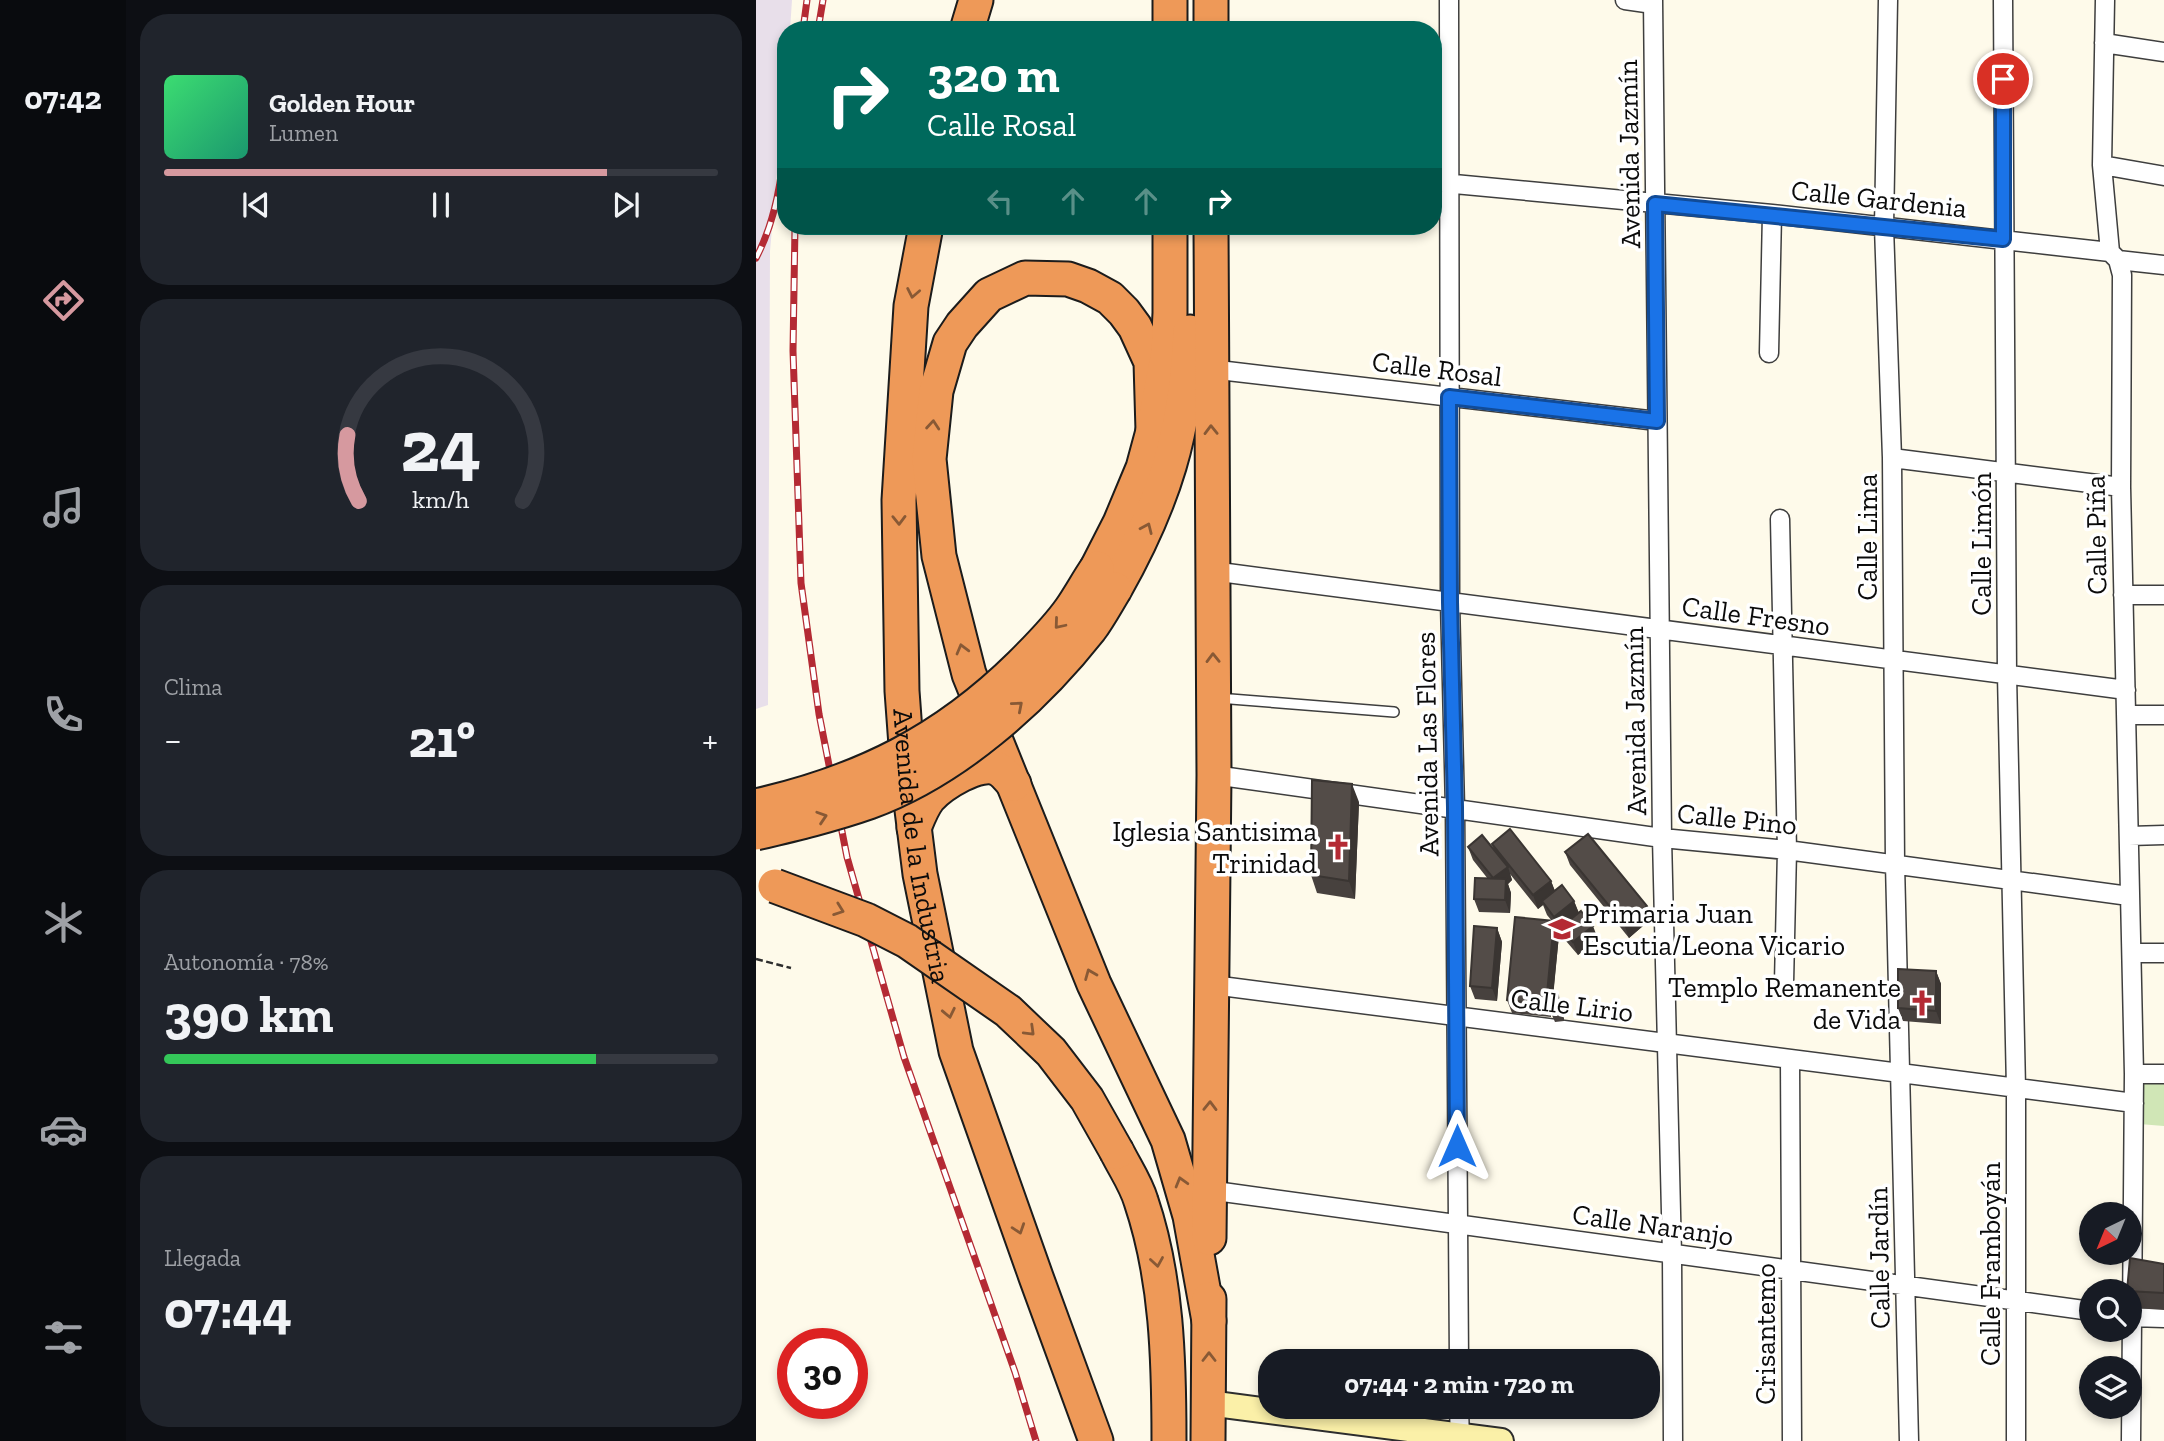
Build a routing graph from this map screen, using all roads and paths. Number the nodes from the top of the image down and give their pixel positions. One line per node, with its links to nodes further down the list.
1 (976, 0): 10 (highway)
2 (1170, 0): 11 (highway)
3 (1211, 0): 12 (highway)
4 (1449, 0): 15 (street, Avenida Las Flores)
5 (1625, 0): 9 (street)
6 (1888, 0): 22 (street, Calle Lima)
7 (2003, 0): 27 (street, Calle Limón)
8 (2105, 0): 13 (street, Calle Piña)
9 (1653, 2): 19 (street, Avenida Jazmín)
10 (970, 21)
11 (1170, 21)
12 (1211, 21)
13 (2104, 43): 14 (street); 16 (street, Calle Piña)
14 (2164, 52)
15 (1442, 160)
16 (2102, 165): 17 (street); 28 (street, Calle Piña)
17 (2164, 176)
18 (1442, 183): 19 (street, Calle Gardenia)
19 (1655, 204): 21 (street, Calle Gardenia); 33 (street, Avenida Jazmín)
20 (1442, 210): 32 (street, Avenida Las Flores)
21 (1772, 214): 22 (street, Calle Gardenia); 30 (street)
22 (1884, 227): 27 (street, Calle Gardenia); 35 (street, Calle Lima)
23 (924, 235): 57 (highway, Avenida de la Industria, one-way to 57)
24 (1170, 235): 34 (highway)
25 (1195, 235): 40 (highway, one-way to 25)
26 (1211, 235): 31 (highway)
27 (2003, 239): 28 (street, Calle Gardenia); 36 (street, Calle Limón)
28 (2114, 256): 29 (street, Calle Gardenia); 37 (street, Calle Piña)
29 (2164, 265)
30 (1769, 353)
31 (1210, 369): 32 (street, Calle Rosal); 39 (highway, one-way to 31)
32 (1449, 397): 33 (street, Calle Rosal); 43 (street, Avenida Las Flores)
33 (1657, 421): 44 (street, Avenida Jazmín)
34 (1153, 431): 40 (highway); 54 (highway, one-way to 34)
35 (1892, 458): 36 (street); 46 (street, Calle Lima)
36 (2007, 472): 37 (street); 47 (street, Calle Limón)
37 (2121, 487): 41 (street, Calle Piña)
38 (1780, 519): 45 (street)
39 (1212, 571): 43 (street, Calle Fresno); 49 (highway, one-way to 39)
40 (1106, 578): 55 (highway, one-way to 55, bridge); 58 (highway, one-way to 40, bridge)
41 (2123, 595): 42 (street); 48 (street, Calle Piña)
42 (2164, 595)
43 (1450, 602): 44 (street, Calle Fresno); 56 (street, Avenida Las Flores)
44 (1660, 630): 45 (street, Calle Fresno); 61 (street, Avenida Jazmín)
45 (1782, 645): 46 (street, Calle Fresno); 62 (street)
46 (1894, 662): 47 (street, Calle Fresno); 63 (street, Calle Lima)
47 (2007, 675): 48 (street, Calle Fresno); 64 (street, Calle Limón)
48 (2126, 690): 51 (street, Calle Piña)
49 (1214, 697): 50 (lane); 53 (highway)
50 (1394, 712)
51 (2126, 715): 52 (street); 59 (street, Calle Piña)
52 (2164, 715)
53 (1214, 775): 56 (street, Calle Pino); 72 (highway)
54 (1014, 784): 57 (highway); 91 (highway, one-way to 54)
55 (756, 806)
56 (1455, 807): 61 (street, Calle Pino); 73 (street, Avenida Las Flores)
57 (914, 828): 97 (highway, Avenida de la Industria, one-way to 97)
58 (756, 833)
59 (2129, 835): 60 (street); 66 (street, Calle Piña)
60 (2164, 835)
61 (1662, 838): 62 (street, Calle Pino); 74 (street, Avenida Jazmín)
62 (1787, 850): 63 (street, Calle Pino); 71 (street)
63 (1895, 864): 64 (street, Calle Pino); 76 (street, Calle Lima)
64 (2012, 880): 66 (street, Calle Pino); 79 (street, Calle Limón)
65 (766, 885): 98 (highway, one-way to 98, bridge)
66 (2129, 896): 67 (street, Calle Piña)
67 (2132, 953): 68 (street); 77 (street, Calle Piña)
68 (2164, 953)
69 (756, 960): 70 (path)
70 (791, 968)
71 (1784, 983)
72 (1213, 985): 73 (street, Calle Lirio); 81 (highway, one-way to 72)
73 (1457, 1016): 74 (street, Calle Lirio); 82 (street, Avenida Las Flores)
74 (1666, 1043): 75 (street, Calle Lirio); 83 (street, Avenida Jazmín)
75 (1790, 1059): 76 (street, Calle Lirio); 84 (street, Crisantemo)
76 (1900, 1073): 79 (street, Calle Lirio); 86 (street, Calle Jardín)
77 (2134, 1074): 78 (street); 80 (street, Calle Piña)
78 (2164, 1074)
79 (2016, 1088): 80 (street, Calle Lirio); 87 (street, Calle Framboyán)
80 (2134, 1103): 85 (street, Calle Piña)
81 (1208, 1190): 82 (street, Calle Naranjo); 91 (highway)
82 (1458, 1224): 83 (street, Calle Naranjo); 93 (street, Avenida Las Flores)
83 (1672, 1254): 84 (street, Calle Naranjo); 101 (street, Avenida Jazmín)
84 (1791, 1271): 86 (street, Calle Naranjo); 102 (street, Crisantemo)
85 (2132, 1279)
86 (1906, 1287): 87 (street, Calle Naranjo); 103 (street, Calle Jardín)
87 (2016, 1301): 88 (street, Calle Naranjo); 104 (street, Calle Framboyán)
88 (2079, 1309)
89 (2142, 1317): 90 (street)
90 (2164, 1318)
91 (1209, 1321): 94 (highway, one-way to 91)
92 (2131, 1342): 105 (street, Calle Piña)
93 (1459, 1349)
94 (1208, 1403): 96 (street); 99 (highway)
95 (1459, 1419): 96 (street)
96 (1460, 1438): 100 (street)
97 (1096, 1441)
98 (1170, 1441)
99 (1208, 1441)
100 (1502, 1441)
101 (1674, 1441)
102 (1792, 1441)
103 (1909, 1441)
104 (2016, 1441)
105 (2131, 1441)

